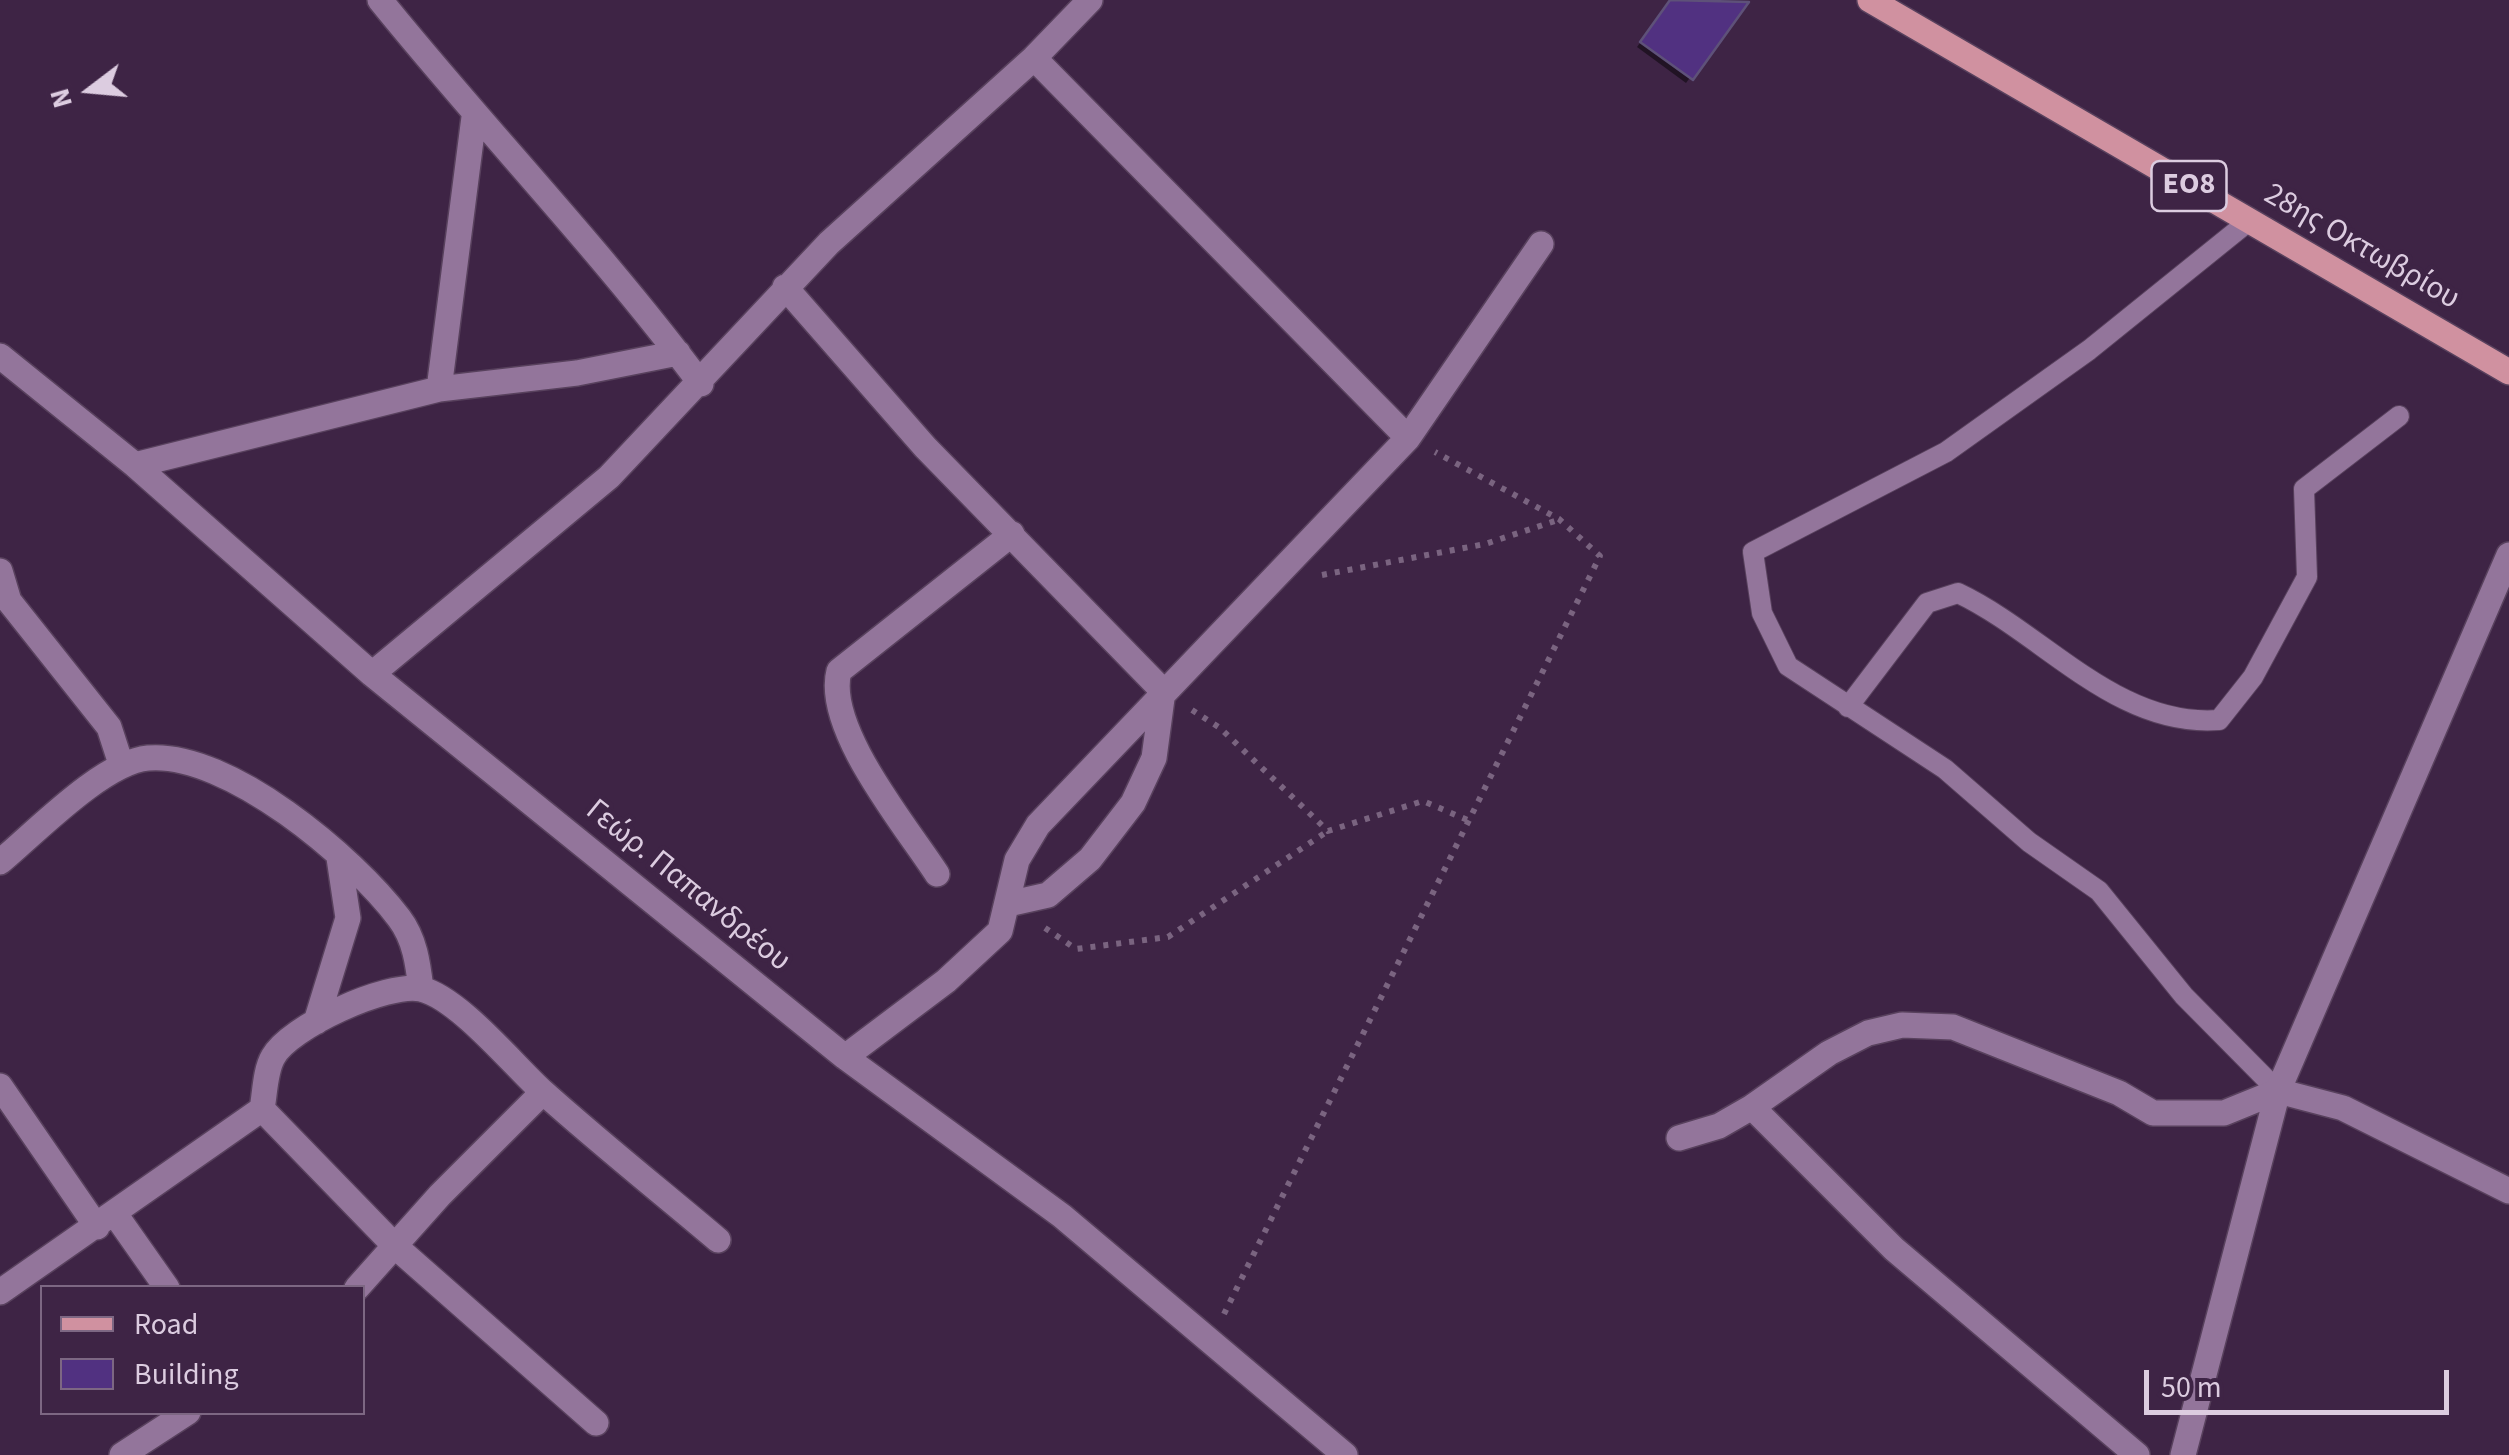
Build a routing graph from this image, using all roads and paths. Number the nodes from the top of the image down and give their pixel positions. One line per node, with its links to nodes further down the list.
1 (380, 0): 5 (street)
2 (1090, 0): 4 (street)
3 (1870, 0): 6 (main road, 28ης Οκτωβρίου / ΕΟ8)
4 (1034, 58): 8 (street); 15 (street)
5 (474, 117): 9 (street); 13 (street)
6 (2249, 221): 11 (main road, 28ης Οκτωβρίου / ΕΟ8); 24 (lane)
7 (1541, 244): 15 (street)
8 (785, 287): 12 (street); 18 (street)
9 (678, 353): 12 (street); 13 (street)
10 (0, 356): 16 (street, Γεώρ. Παπανδρέου)
11 (2509, 372)
12 (700, 384): 22 (street)
13 (439, 389): 16 (street)
14 (2399, 416): 24 (lane)
15 (1408, 438): 17 (path); 20 (street)
16 (135, 465): 22 (street, Γεώρ. Παπανδρέου)
17 (1560, 519): 20 (path); 26 (path)
18 (1012, 534): 23 (street); 30 (street)
19 (2509, 555): 36 (street)
20 (1288, 562): 23 (street)
21 (0, 571): 25 (street)
22 (372, 674): 34 (street, Γεώρ. Παπανδρέου)
23 (1164, 691): 27 (path); 31 (street); 31 (street)
24 (1848, 706): 36 (lane)
25 (120, 764): 28 (street); 29 (street)
26 (1470, 821): 27 (path); 48 (path)
27 (1328, 832): 31 (path)
28 (338, 854): 32 (street); 33 (street)
29 (0, 862)
30 (937, 874)
31 (1008, 904): 34 (street)
32 (421, 989): 33 (street); 37 (street)
33 (316, 1022): 39 (street)
34 (846, 1057): 48 (street, Γεώρ. Παπανδρέου)
35 (0, 1086): 42 (street)
36 (2278, 1090): 38 (street); 41 (street); 54 (street)
37 (543, 1092): 43 (street); 44 (street)
38 (1752, 1107): 40 (street); 53 (street)
39 (262, 1109): 42 (street); 44 (street)
40 (1679, 1138)
41 (2509, 1191)
42 (106, 1220): 45 (street); 47 (street)
43 (718, 1240)
44 (396, 1248): 46 (street); 50 (street)
45 (163, 1285)
46 (360, 1285)
47 (0, 1292)
48 (1210, 1342): 52 (street, Γεώρ. Παπανδρέου)
49 (184, 1415): 51 (street)
50 (596, 1423)
51 (126, 1454)
52 (1345, 1455)
53 (2136, 1455)
54 (2183, 1455)

